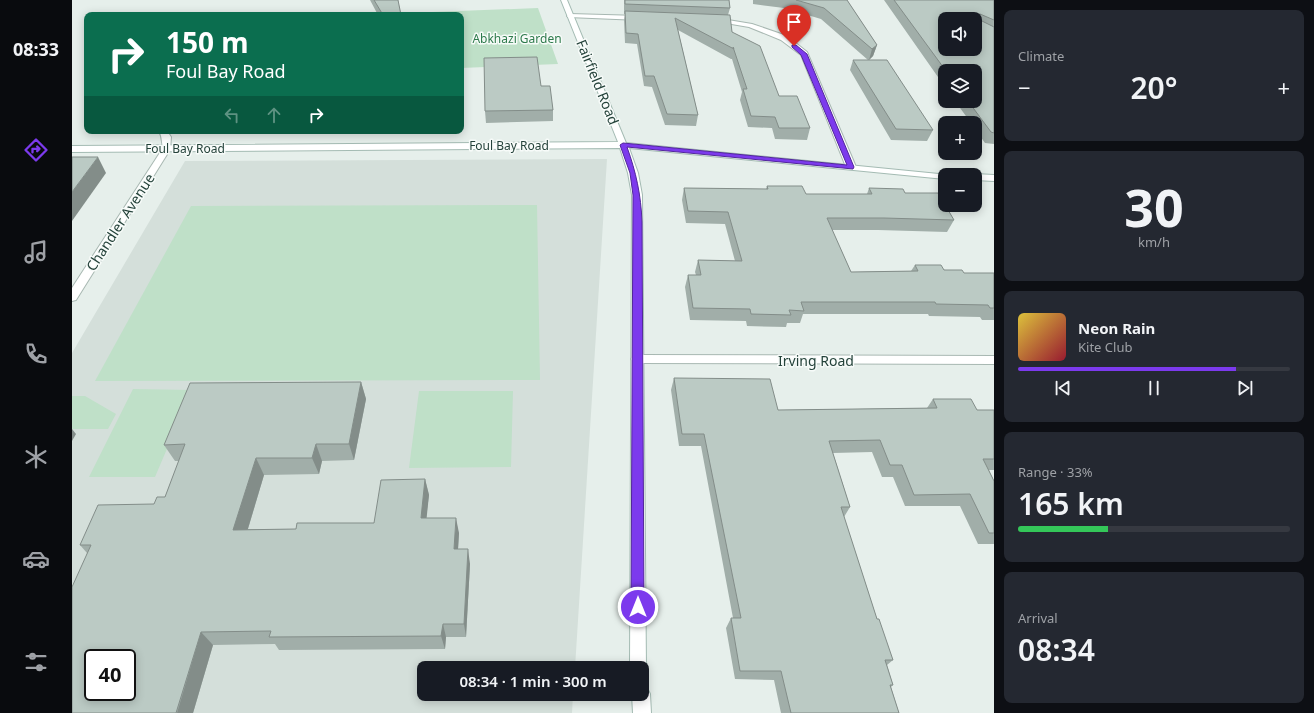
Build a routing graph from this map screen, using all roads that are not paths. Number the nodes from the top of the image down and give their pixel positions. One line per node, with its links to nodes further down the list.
1 (564, 0): 2 (street, Fairfield Road)
2 (570, 16): 3 (street); 6 (street, Fairfield Road)
3 (648, 18)
4 (709, 20): 9 (street)
5 (164, 134): 7 (street)
6 (623, 145): 7 (street, Foul Bay Road); 9 (street, Foul Bay Road); 14 (street, Fairfield Road)
7 (167, 148): 8 (street, Foul Bay Road); 13 (street, Chandler Avenue)
8 (72, 149)
9 (851, 167): 10 (street, Foul Bay Road)
10 (938, 175)
11 (982, 177): 12 (street)
12 (994, 178)
13 (72, 297)
14 (637, 359): 15 (street, Irving Road); 16 (street, Fairfield Road)
15 (994, 360)
16 (638, 661)
17 (641, 701): 18 (street)
18 (642, 713)

